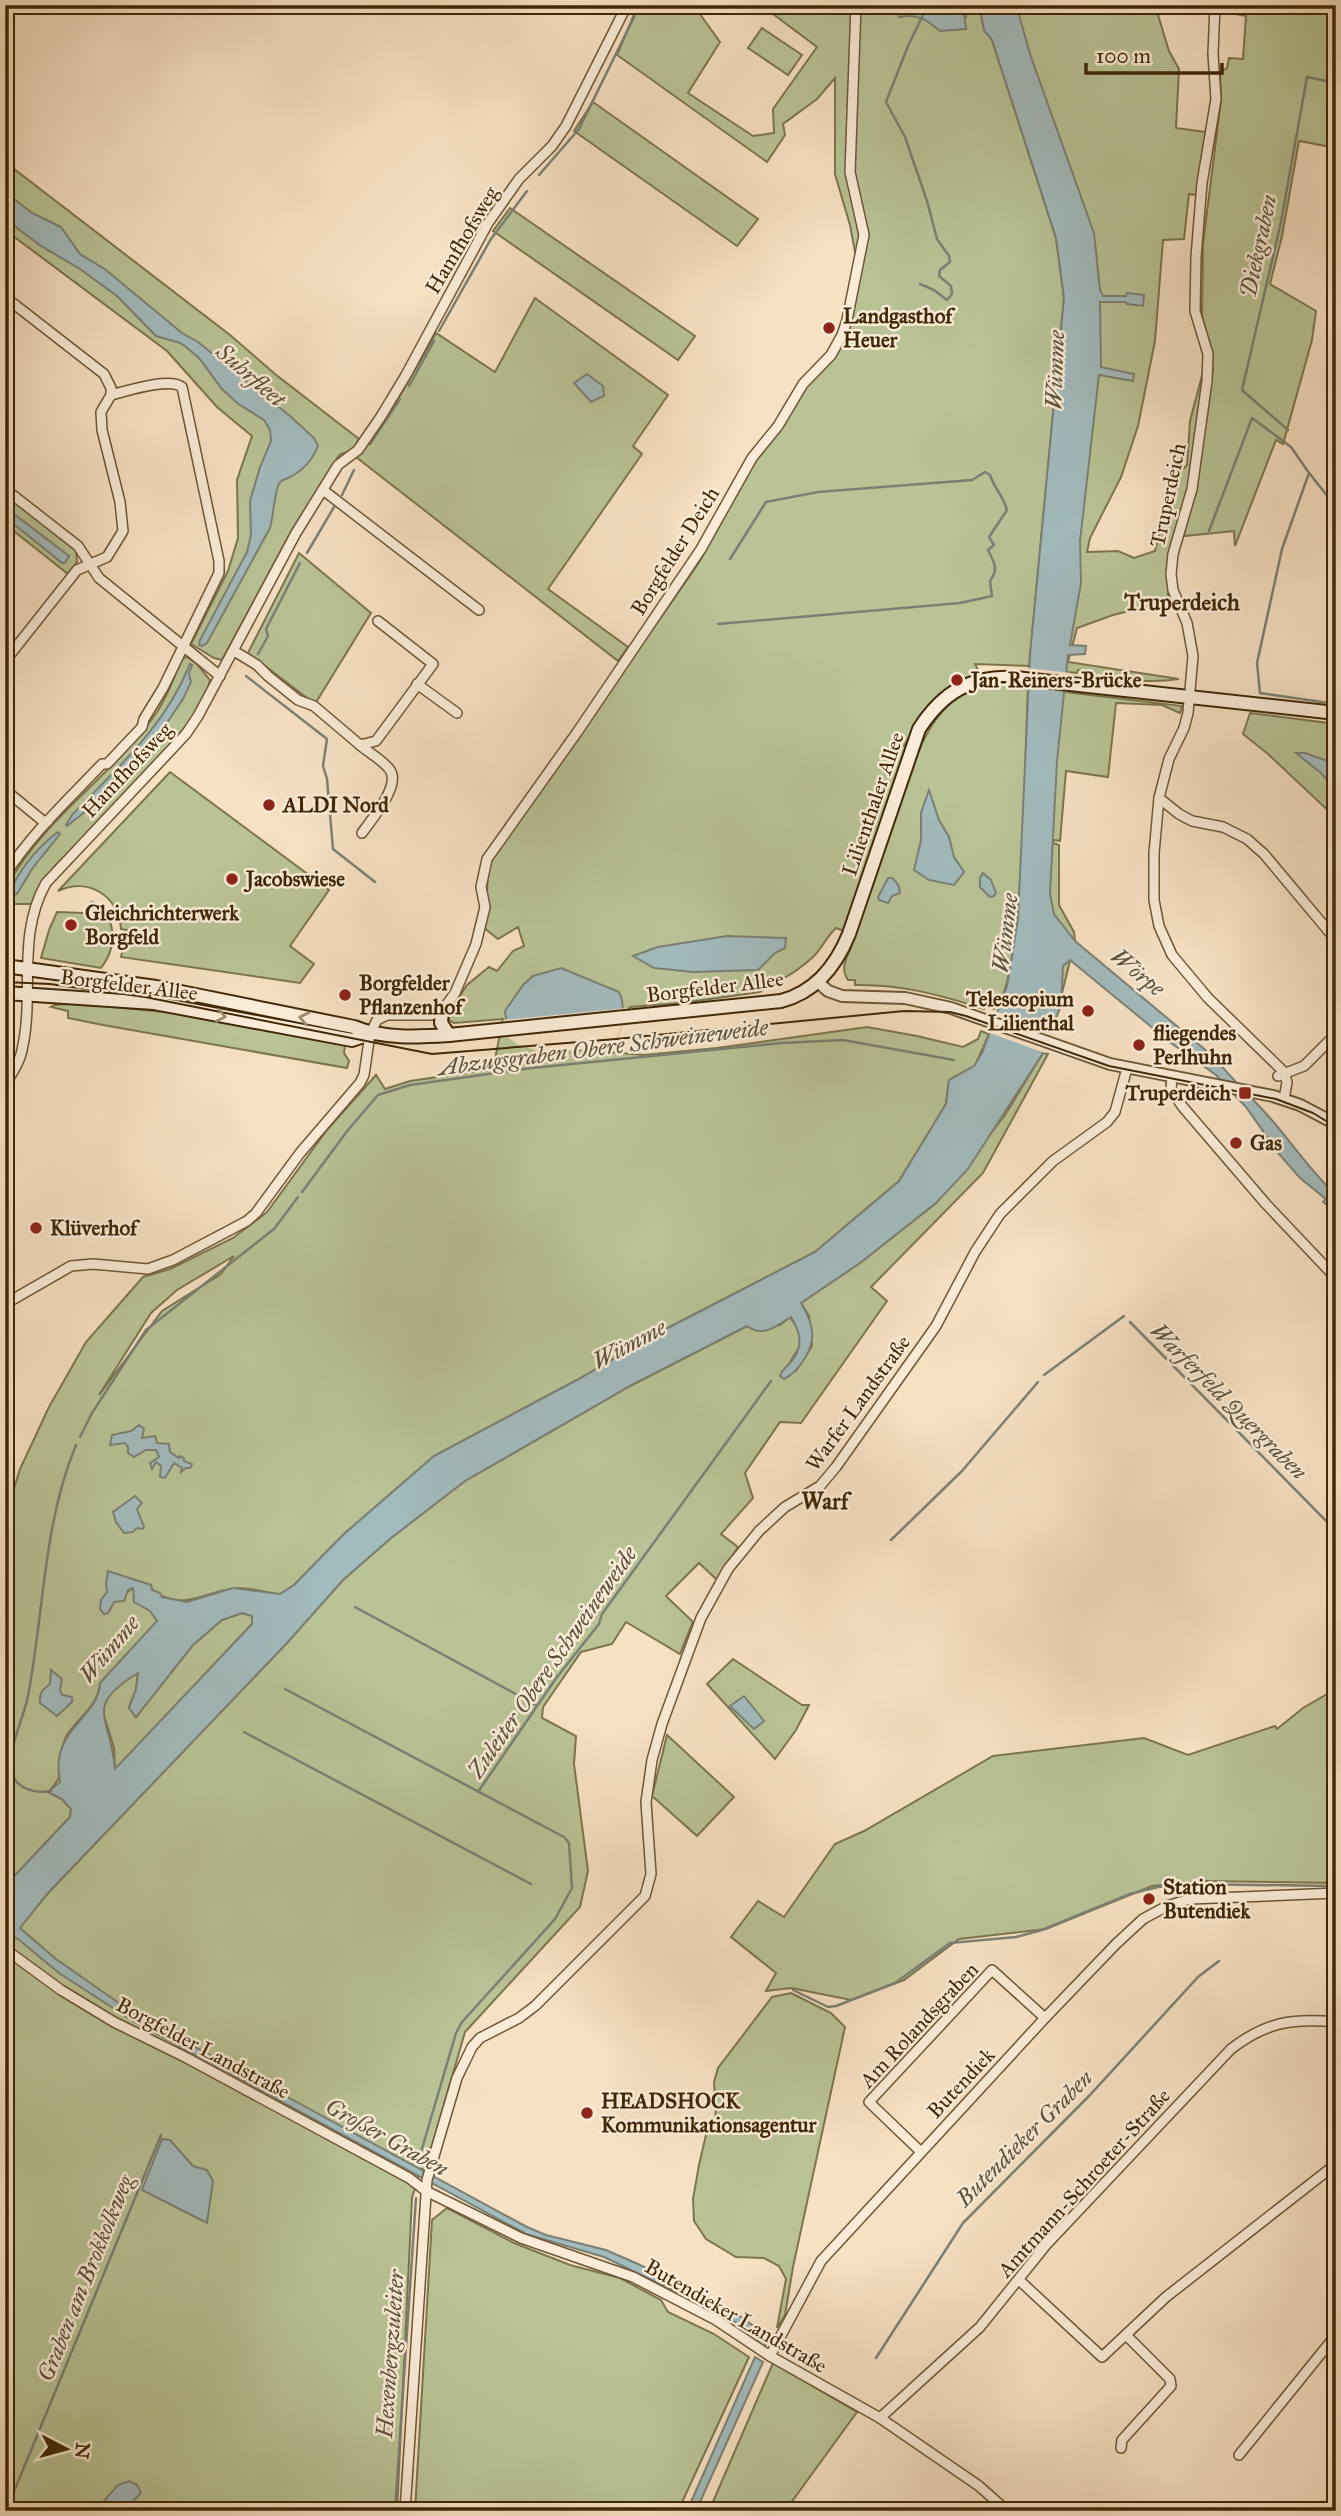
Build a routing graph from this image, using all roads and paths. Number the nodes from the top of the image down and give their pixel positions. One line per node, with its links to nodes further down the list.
1 (627, 5): 7 (street, Hamfhofsweg)
2 (856, 5): 32 (street, Borgfelder Deich)
3 (1215, 5): 17 (street, Truperdeich)
4 (5, 297): 5 (street)
5 (111, 394): 8 (street); 11 (street)
6 (5, 489): 8 (street)
7 (323, 490): 9 (street); 13 (street, Hamfhofsweg)
8 (91, 565): 11 (street); 12 (street)
9 (479, 610)
10 (378, 621): 16 (street)
11 (184, 646): 15 (street); 23 (street)
12 (9, 648): 14 (street)
13 (234, 651): 15 (street, Hamfhofsweg); 20 (street)
14 (5, 662)
15 (220, 676): 28 (street, Hamfhofsweg)
16 (417, 684): 18 (street); 20 (street)
17 (1190, 697): 19 (main road, Lilienthaler Allee); 22 (street, Truperdeich); 29 (main road, Lilienthaler Allee)
18 (457, 713)
19 (1336, 713)
20 (360, 746): 24 (street)
21 (5, 790): 23 (street)
22 (1159, 798): 26 (street); 37 (street, Truperdeich)
23 (48, 821): 25 (street)
24 (362, 833)
25 (5, 875)
26 (1336, 940)
27 (5, 966): 28 (main road, Borgfelder Allee)
28 (27, 968): 31 (street, Hamfhofsweg); 33 (main road, Borgfelder Allee, one-way to 28)
29 (818, 982): 35 (main road, Borgfelder Allee); 36 (street)
30 (5, 993): 31 (main road, Borgfelder Allee)
31 (27, 993): 33 (main road, Borgfelder Allee, one-way to 33); 39 (street, Hamfhofsweg)
32 (442, 1011): 33 (street); 35 (main road)
33 (370, 1034): 35 (main road, Borgfelder Allee); 43 (street)
34 (1336, 1034): 37 (street)
35 (449, 1035)
36 (1127, 1068): 38 (street); 50 (street, Warfer Landstraße)
37 (1281, 1072): 40 (street)
38 (1172, 1077): 40 (street); 42 (street)
39 (5, 1084)
40 (1278, 1097): 41 (street)
41 (1336, 1124)
42 (1336, 1278)
43 (5, 1304)
44 (1336, 1893): 46 (street, Butendiek)
45 (5, 1949): 50 (street, Borgfelder Landstraße)
46 (1045, 2018): 48 (street, Butendiek); 48 (street, Am Rolandsgraben)
47 (1336, 2022): 51 (street, Amtmann-Schroeter-Straße)
48 (920, 2152): 54 (street, Butendiek)
49 (1336, 2164): 52 (street)
50 (426, 2190): 54 (street, Butendieker Landstraße); 59 (street, Warfer Landstraße)
51 (1019, 2280): 52 (street); 55 (street, Amtmann-Schroeter-Straße)
52 (1126, 2335): 56 (street)
53 (1336, 2335): 57 (street)
54 (770, 2356): 55 (street, Butendieker Landstraße)
55 (880, 2418): 60 (street, Butendieker Landstraße)
56 (1121, 2448)
57 (1239, 2455)
58 (1336, 2504): 61 (street)
59 (405, 2511)
60 (1007, 2511)
61 (1330, 2511)

